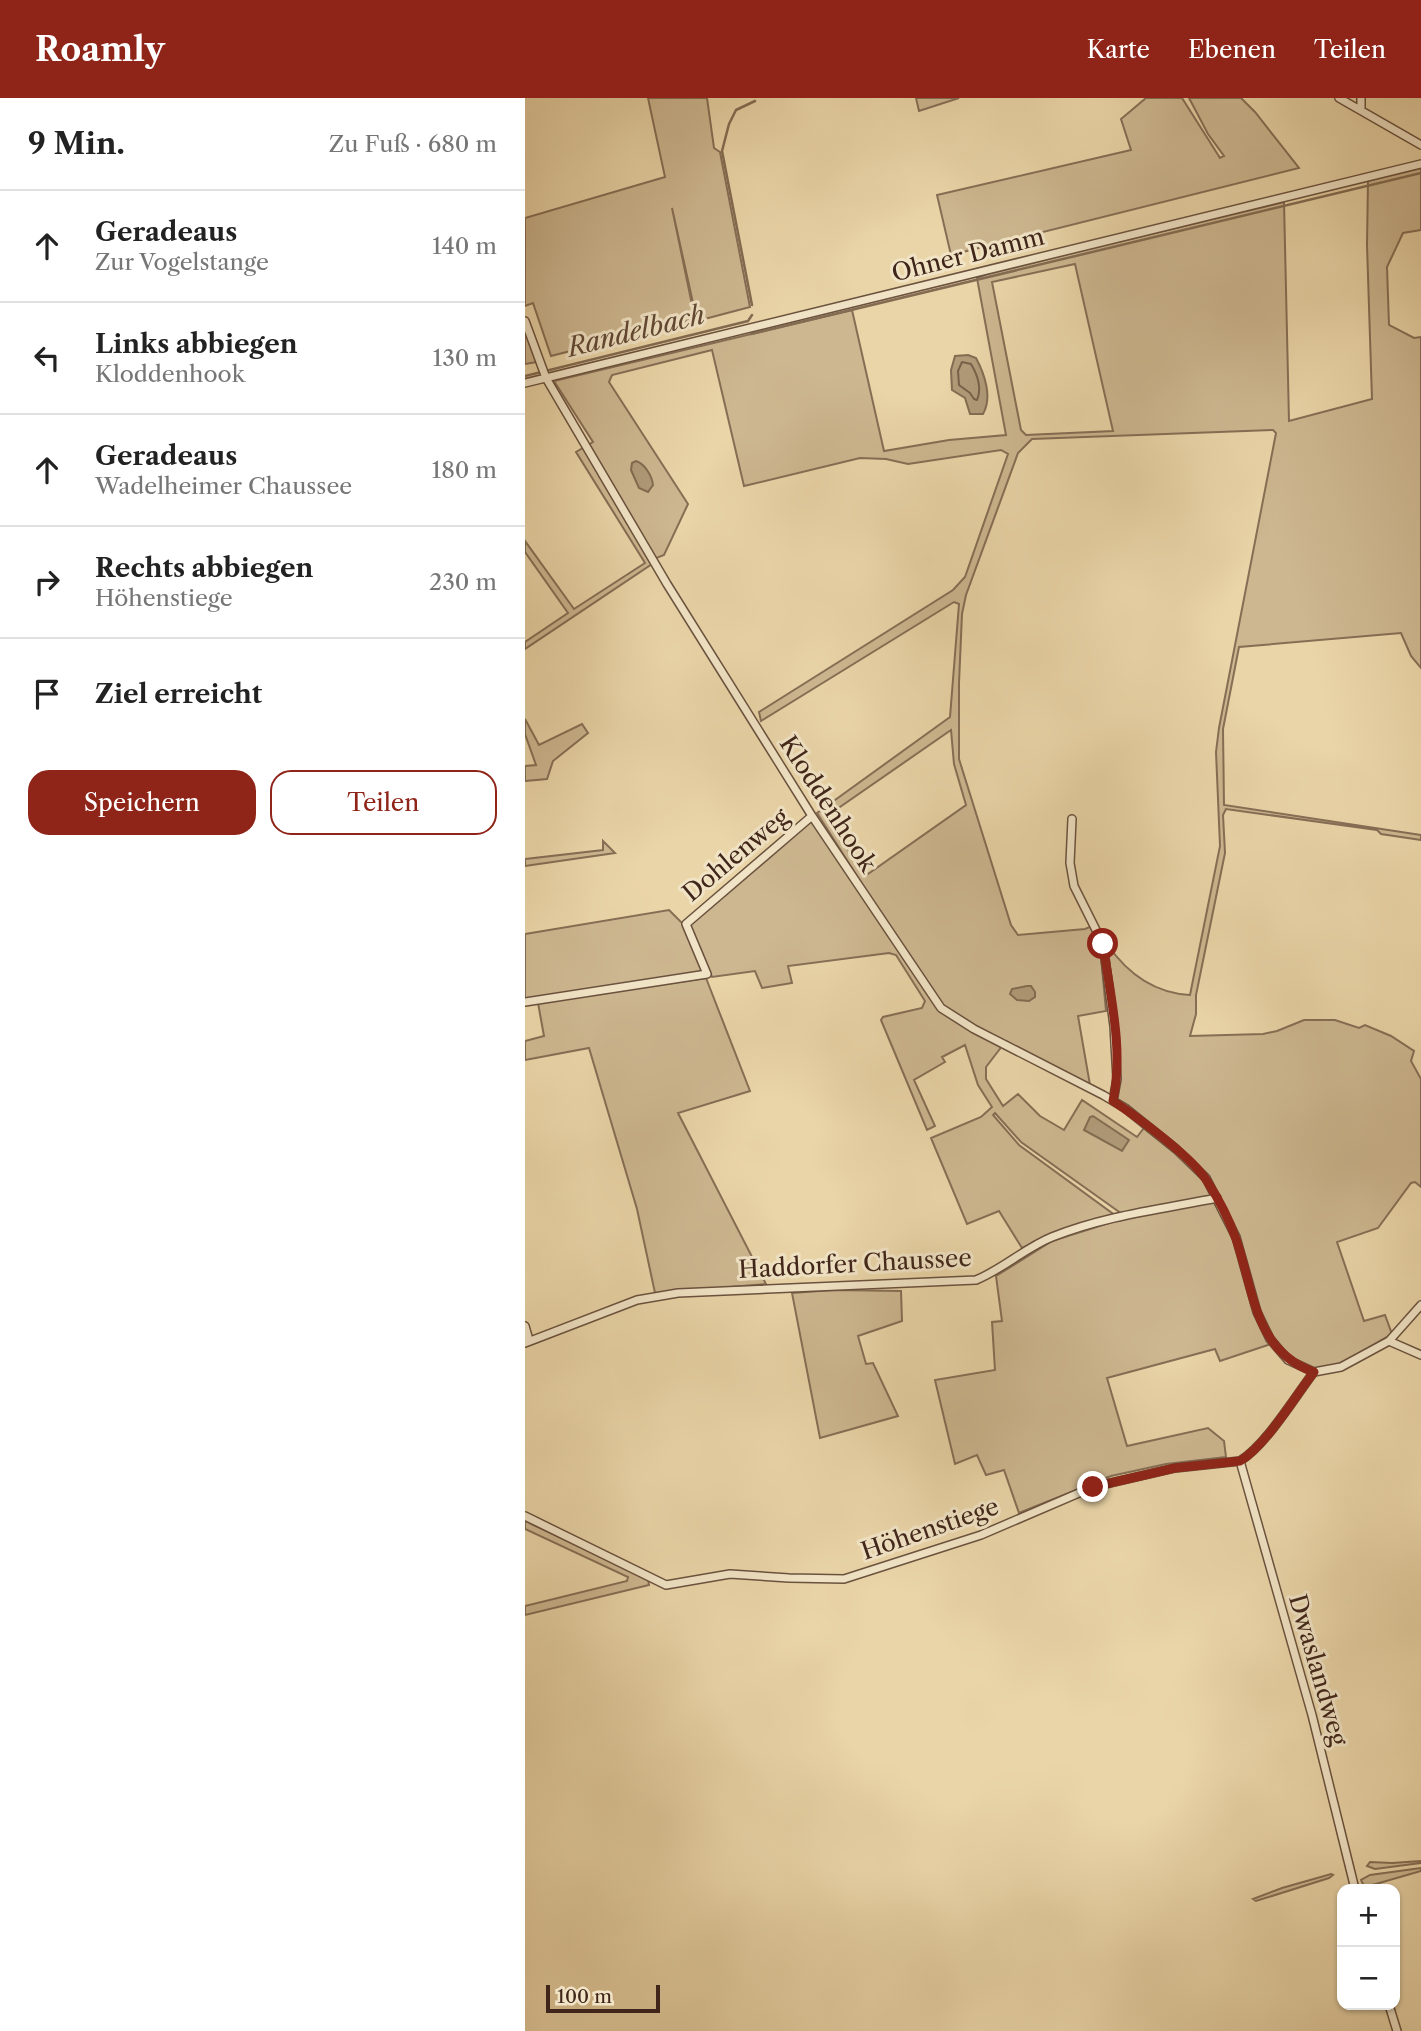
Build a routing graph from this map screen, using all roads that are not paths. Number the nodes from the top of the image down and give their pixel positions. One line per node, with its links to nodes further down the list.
1 (1339, 98): 3 (street)
2 (1361, 98): 3 (street)
3 (1361, 109): 4 (street)
4 (1421, 145)
5 (1421, 164): 7 (street, Ohner Damm)
6 (525, 321): 7 (street, Kloddenhook)
7 (544, 374): 8 (street, Ohner Damm); 9 (street, Kloddenhook)
8 (525, 383)
9 (812, 816): 11 (street, Dohlenweg); 12 (street, Kloddenhook)
10 (1072, 819): 12 (street)
11 (525, 1002)
12 (1113, 1101): 13 (street, Kloddenhook)
13 (1217, 1198): 17 (street, Haddorfer Chaussee); 19 (street, Kloddenhook)
14 (1421, 1305): 16 (street)
15 (525, 1326): 17 (street)
16 (1389, 1340): 18 (street); 19 (street)
17 (527, 1342)
18 (1421, 1355)
19 (1314, 1372): 20 (street)
20 (1240, 1461): 21 (street, Höhenstiege); 22 (street, Dwaslandweg)
21 (525, 1516)
22 (1354, 1884)
23 (1391, 2010): 24 (street)
24 (1397, 2031)

